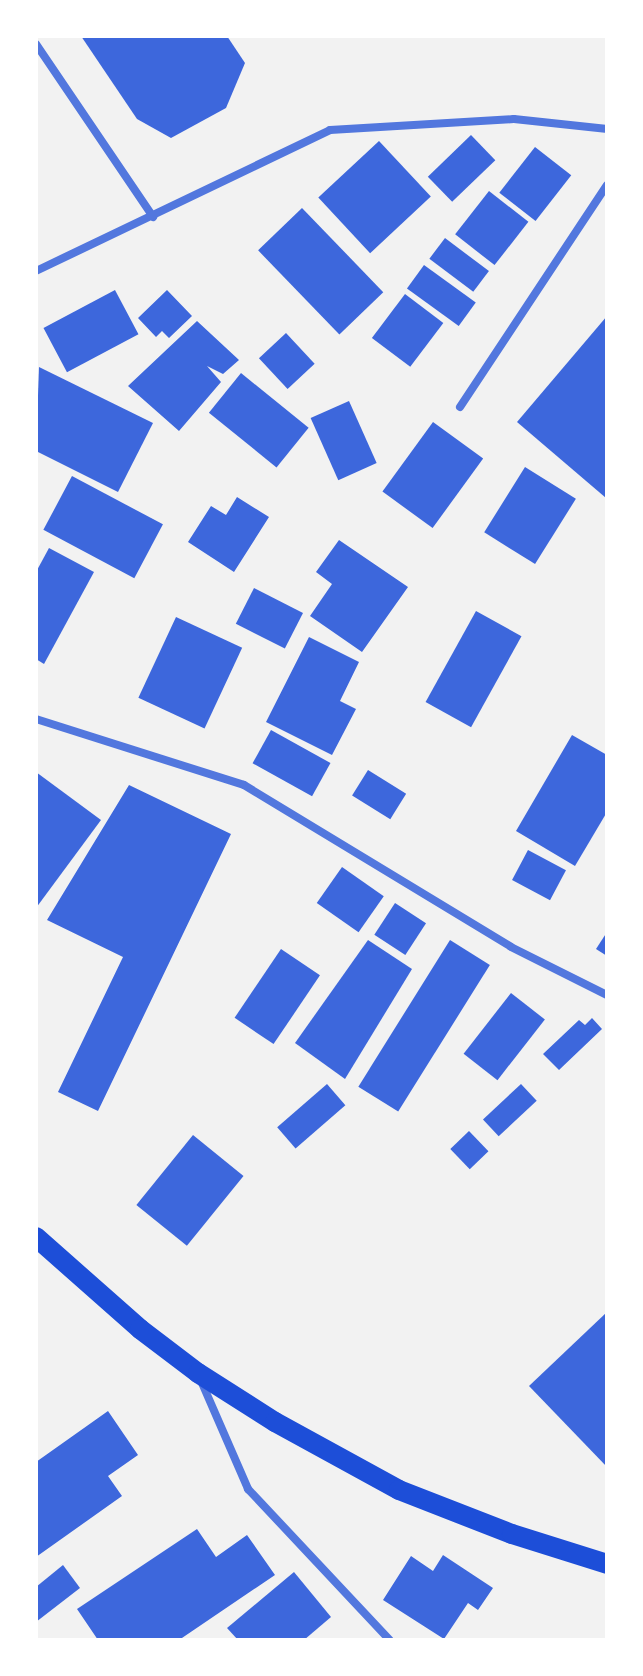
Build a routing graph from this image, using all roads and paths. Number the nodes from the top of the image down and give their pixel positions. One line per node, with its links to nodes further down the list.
1 (36, 44): 4 (street)
2 (607, 129): 4 (street)
3 (607, 185): 6 (street)
4 (153, 217): 5 (street)
5 (36, 271)
6 (460, 407)
7 (36, 719): 8 (street)
8 (607, 995)
9 (36, 1237): 10 (main road)
10 (198, 1373): 11 (main road); 12 (street)
11 (607, 1564)
12 (390, 1640)

